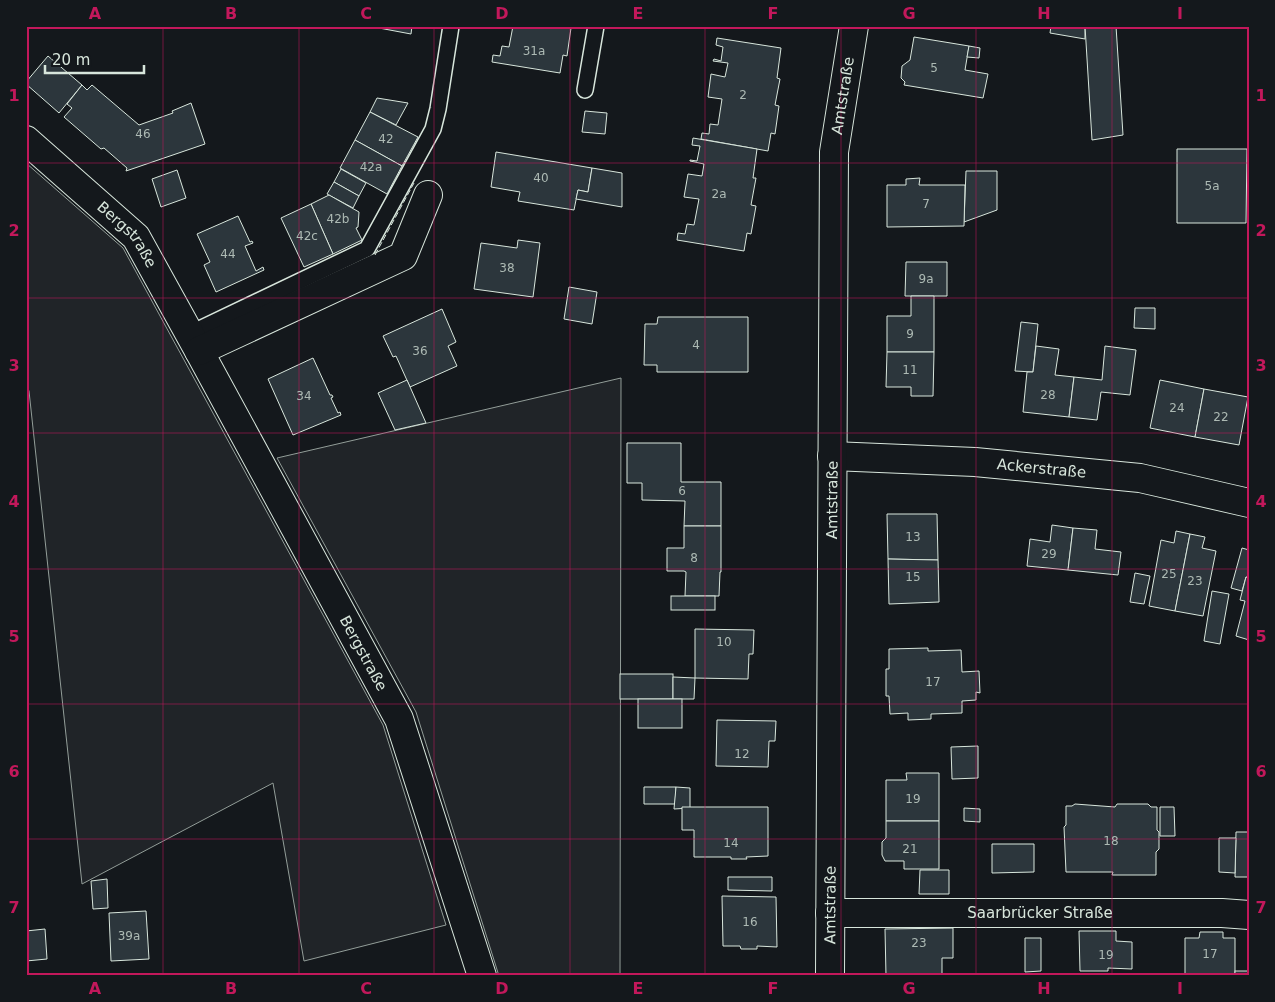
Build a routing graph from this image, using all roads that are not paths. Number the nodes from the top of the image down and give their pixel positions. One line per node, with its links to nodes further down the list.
1 (451, 26): 7 (lane)
2 (596, 26): 4 (lane)
3 (854, 26): 8 (street, Amtstraße)
4 (585, 90)
5 (26, 140): 7 (street, Bergstraße)
6 (428, 195): 7 (street)
7 (194, 343): 12 (street, Bergstraße)
8 (832, 456): 9 (street, Ackerstraße); 10 (street, Amtstraße)
9 (1249, 503)
10 (830, 914): 11 (street, Saarbrücker Straße); 13 (street, Amtstraße)
11 (1249, 915)
12 (482, 976)
13 (830, 976)

